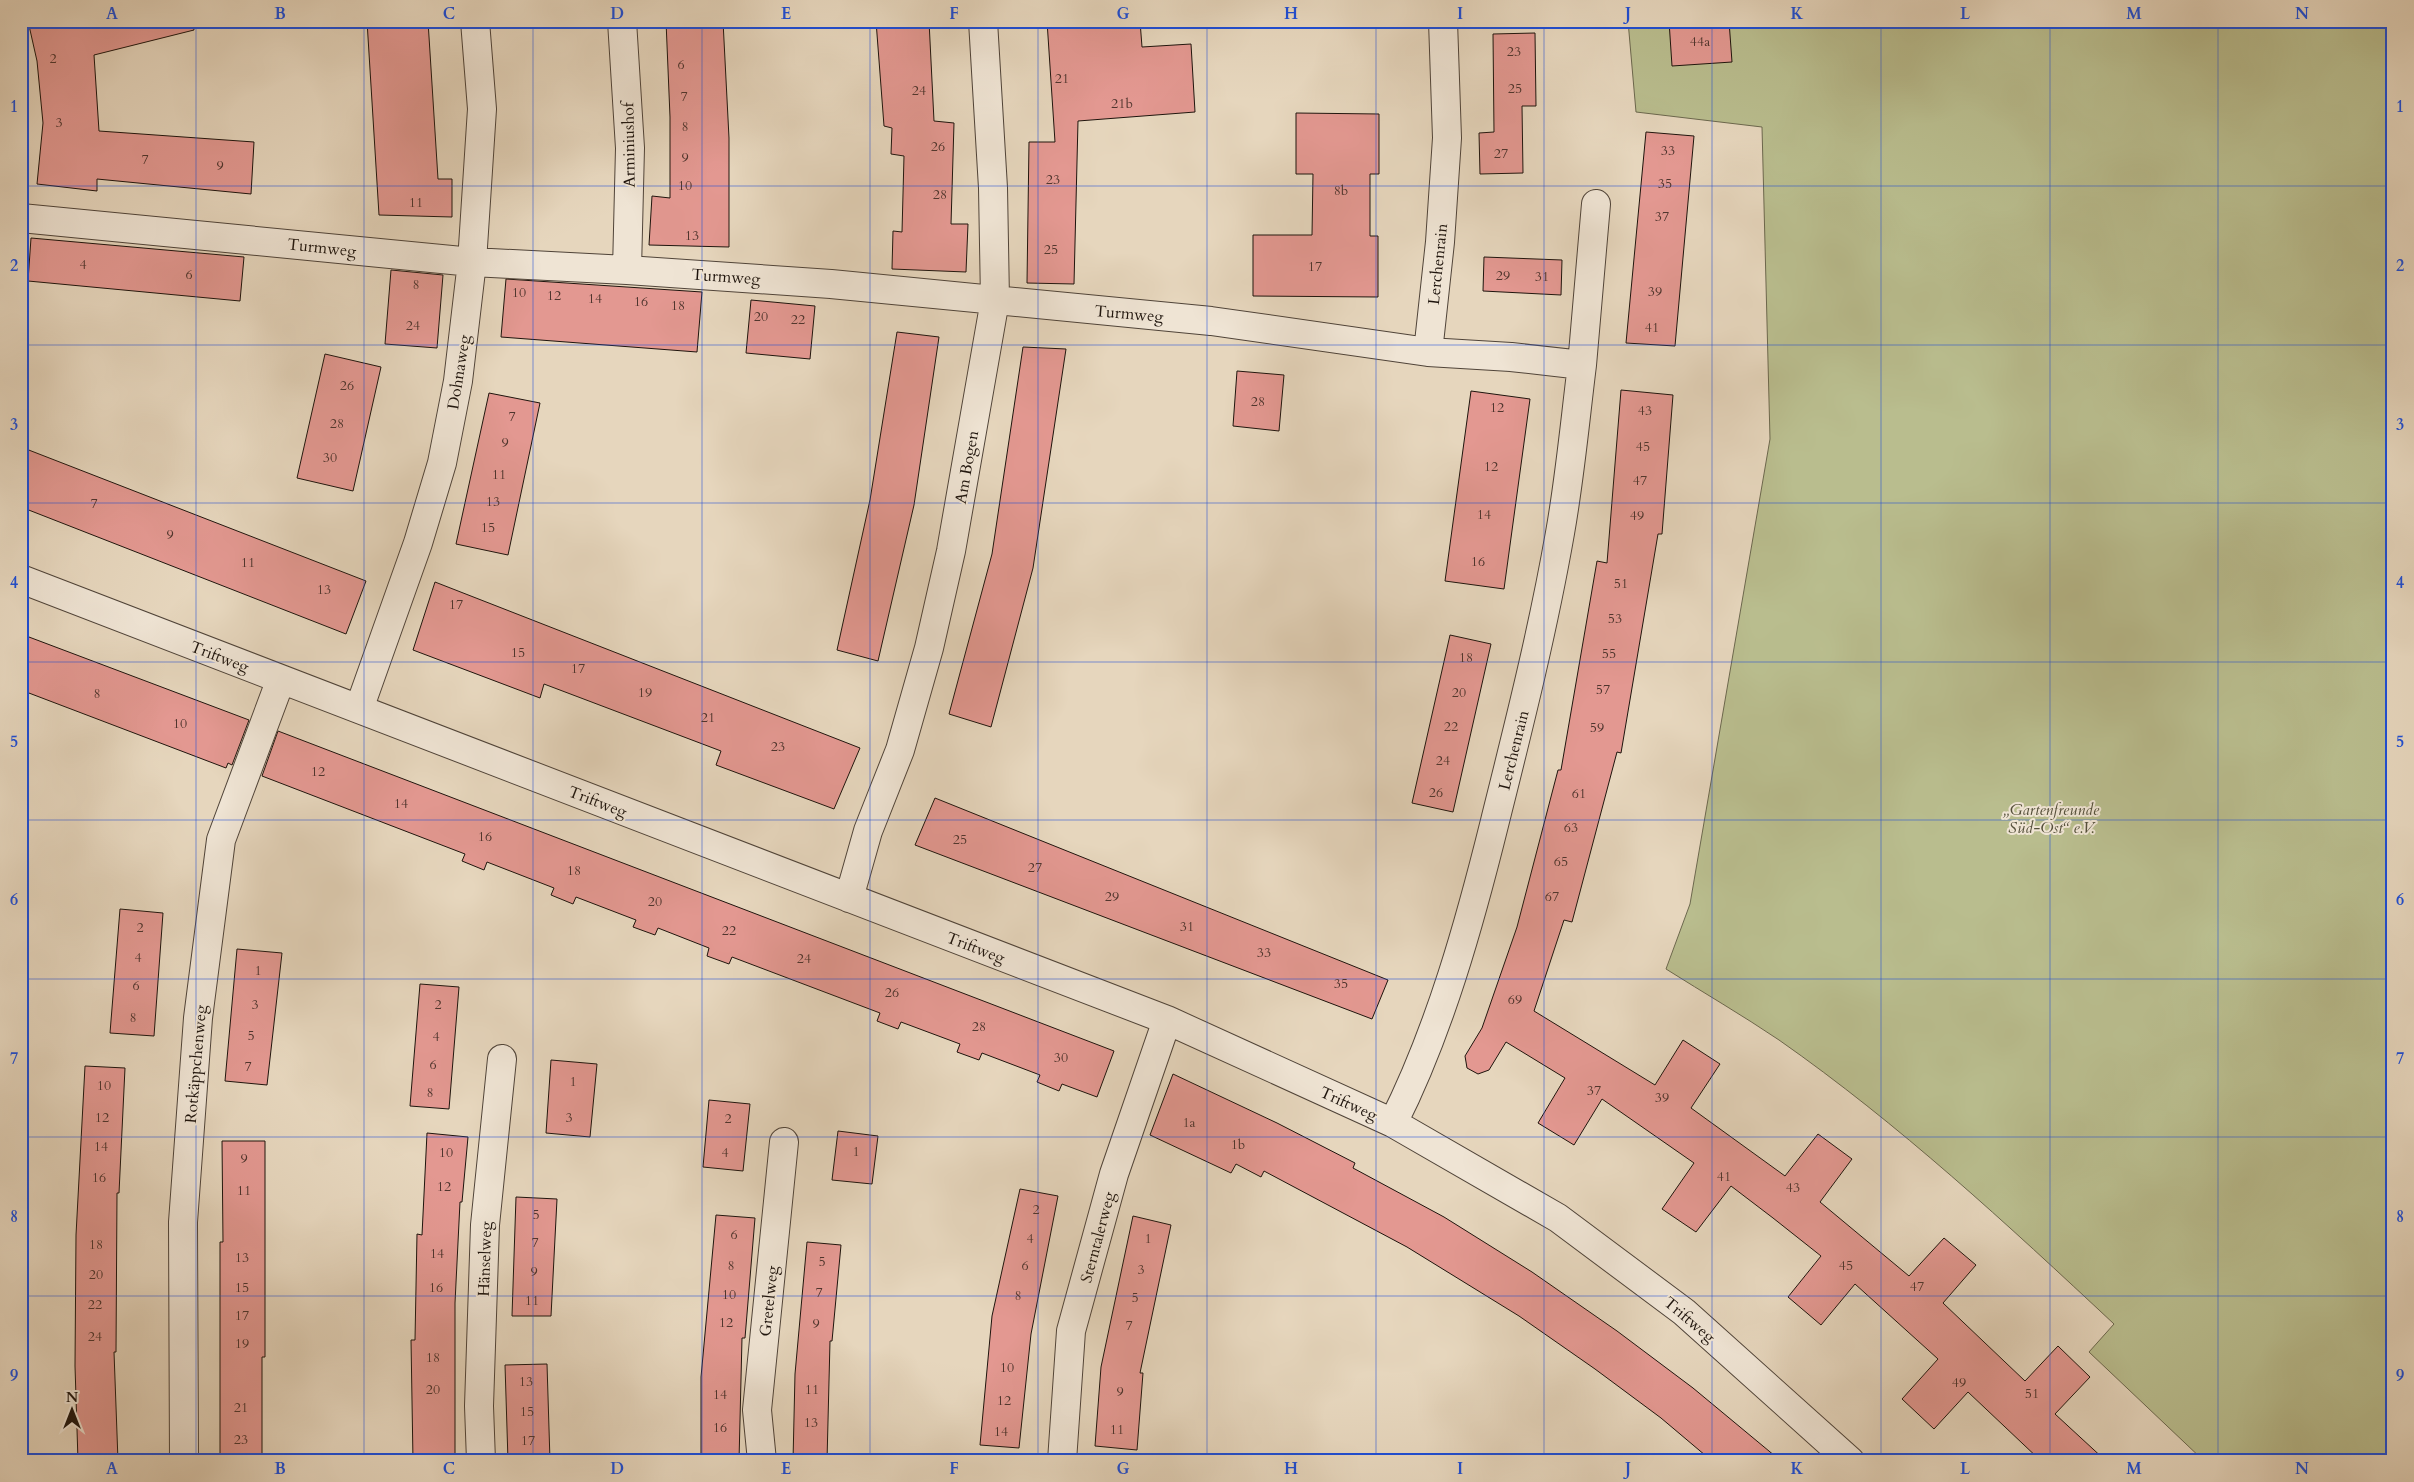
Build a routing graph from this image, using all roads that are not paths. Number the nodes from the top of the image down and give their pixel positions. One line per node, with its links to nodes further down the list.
1 (475, 21): 7 (street, Dohnaweg)
2 (622, 21): 8 (street, Arminiushof)
3 (983, 21): 9 (street, Am Bogen)
4 (1443, 21): 10 (street, Lerchenrain)
5 (1596, 204): 11 (street, Lerchenrain)
6 (21, 218): 7 (street, Turmweg)
7 (472, 262): 8 (street, Turmweg); 14 (street, Dohnaweg)
8 (627, 270): 9 (street, Turmweg)
9 (995, 300): 10 (street, Turmweg); 15 (street, Am Bogen)
10 (1428, 352): 11 (street)
11 (1582, 365): 18 (street, Lerchenrain)
12 (21, 579): 13 (street, Triftweg)
13 (281, 679): 14 (street, Triftweg); 20 (street, Rotkäppchenweg)
14 (359, 709): 15 (street, Triftweg)
15 (849, 898): 16 (street, Triftweg)
16 (1166, 1020): 18 (street, Triftweg); 23 (street, Sterntalerweg)
17 (502, 1059): 21 (street, Hänselweg)
18 (1393, 1123): 24 (street, Triftweg)
19 (784, 1142): 22 (street, Gretelweg)
20 (184, 1461)
21 (481, 1461)
22 (762, 1461)
23 (1062, 1461)
24 (1850, 1461)

